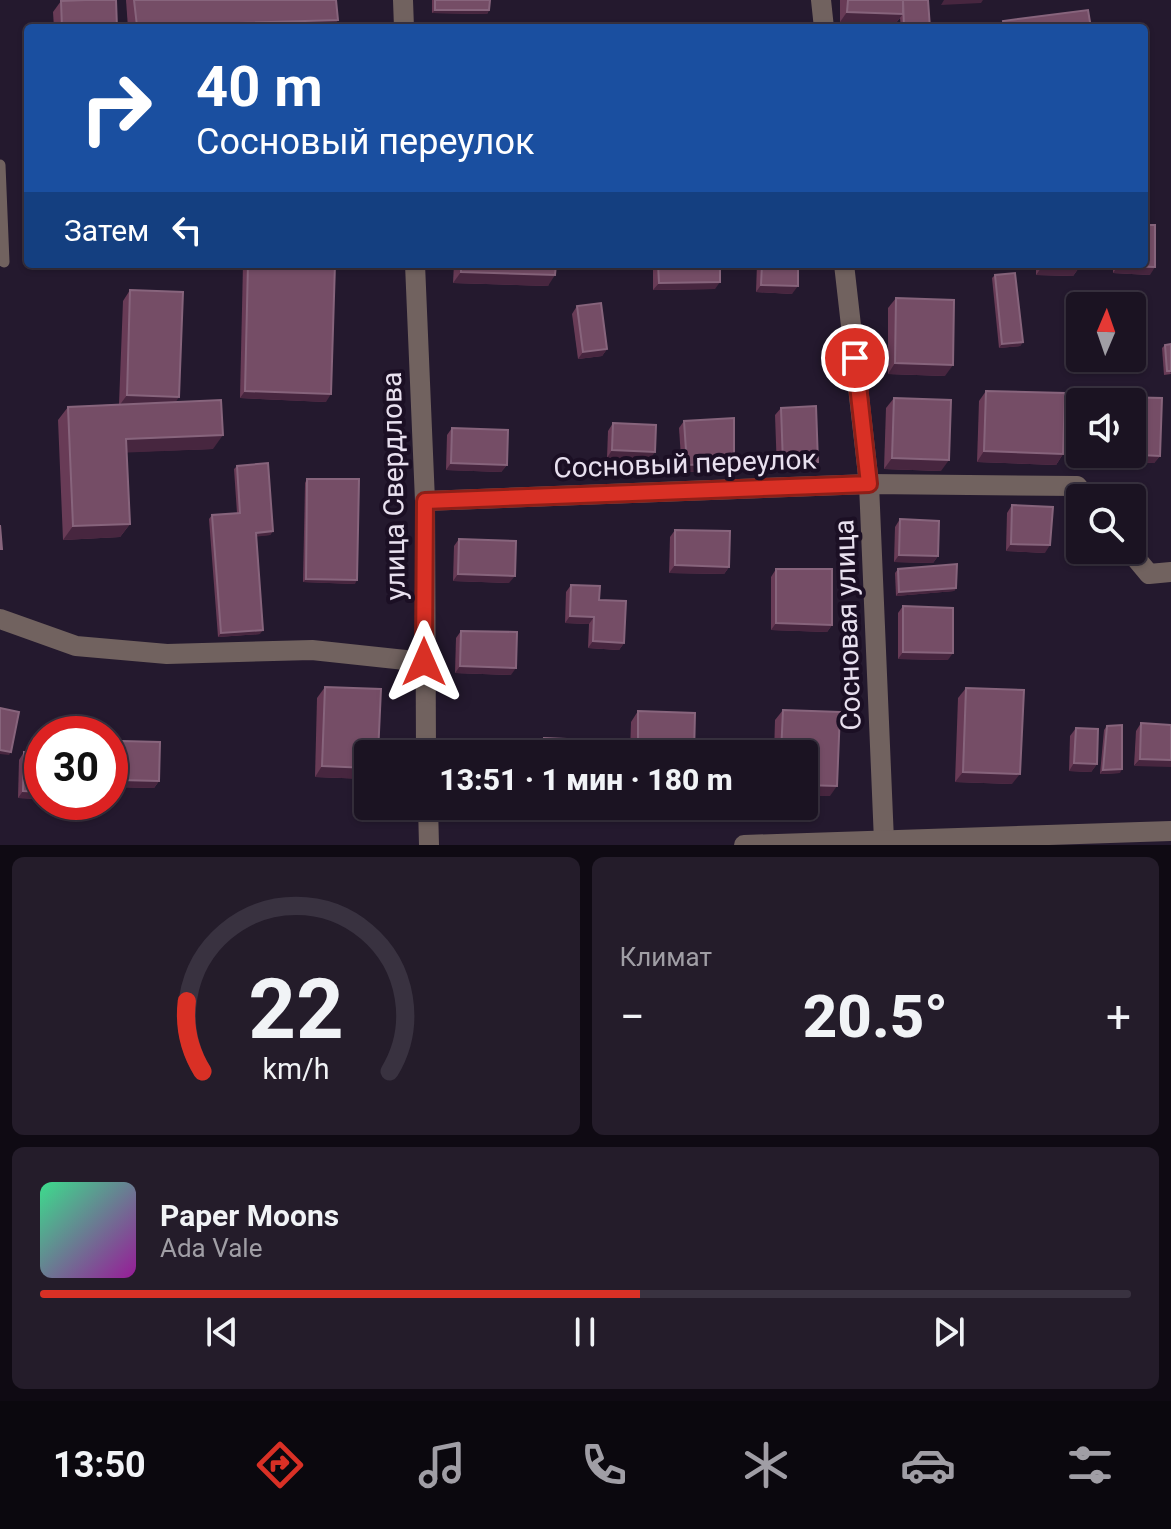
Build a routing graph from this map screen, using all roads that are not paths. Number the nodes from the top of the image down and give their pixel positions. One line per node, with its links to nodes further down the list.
1 (403, 0): 3 (street)
2 (821, 0): 4 (street)
3 (404, 24)
4 (824, 24)
5 (0, 165): 6 (lane)
6 (4, 262)
7 (415, 268): 11 (street, улица Свердлова)
8 (844, 268): 9 (street, Сосновая улица)
9 (869, 484): 10 (street, Сосновый переулок); 11 (street, Сосновый переулок); 19 (street, Сосновая улица)
10 (1066, 486)
11 (425, 501): 15 (street, улица Свердлова)
12 (1141, 564): 13 (street)
13 (1171, 572)
14 (0, 619): 15 (street)
15 (424, 662): 16 (street, улица Свердлова)
16 (426, 740)
17 (428, 820): 21 (street)
18 (1171, 831): 20 (street)
19 (884, 841): 20 (street); 22 (street)
20 (1044, 841)
21 (429, 845)
22 (744, 845)

